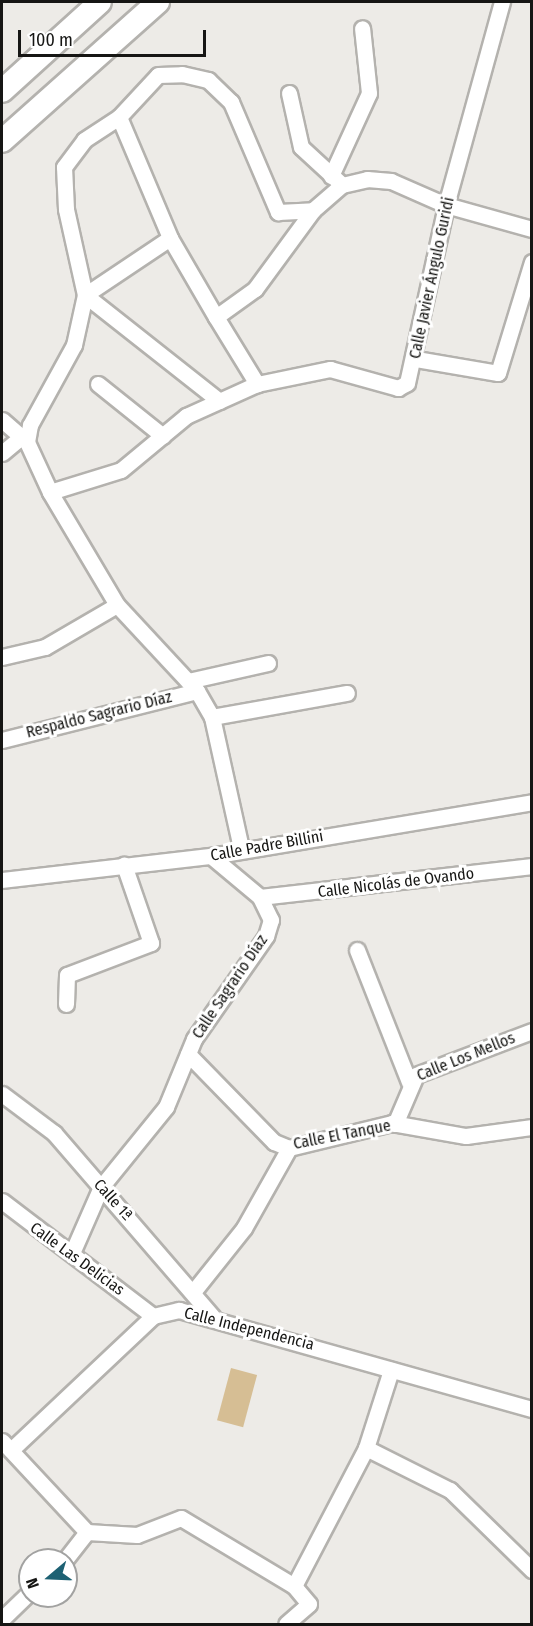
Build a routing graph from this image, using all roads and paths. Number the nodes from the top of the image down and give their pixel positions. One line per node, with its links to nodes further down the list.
1 (100, 2): 5 (highway)
2 (158, 2): 8 (highway)
3 (502, 2): 10 (street, Calle Javier Ángulo Guridi)
4 (362, 28): 9 (street)
5 (2, 91)
6 (289, 93): 9 (street)
7 (119, 117): 11 (street); 13 (street); 15 (street)
8 (2, 141)
9 (337, 181): 10 (street); 11 (street)
10 (447, 205): 12 (street); 17 (street, Calle Javier Ángulo Guridi)
11 (313, 210): 16 (street)
12 (531, 229)
13 (170, 238): 15 (street); 16 (street)
14 (531, 262): 17 (street)
15 (85, 295): 20 (street); 23 (street)
16 (216, 317): 19 (street)
17 (416, 359): 19 (street, Calle Javier Ángulo Guridi)
18 (98, 384): 22 (street)
19 (257, 384): 20 (street, Calle Javier Ángulo Guridi)
20 (219, 401): 22 (street, Calle Javier Ángulo Guridi)
21 (2, 420): 23 (street)
22 (163, 436): 25 (street, Calle Javier Ángulo Guridi)
23 (24, 440): 24 (street); 25 (street)
24 (2, 453)
25 (50, 492): 26 (street)
26 (117, 605): 27 (street); 29 (street)
27 (2, 657)
28 (268, 663): 29 (street, Respaldo Sagrario Díaz)
29 (193, 686): 31 (street); 32 (street, Respaldo Sagrario Díaz)
30 (347, 693): 31 (street)
31 (212, 717): 34 (street)
32 (2, 740)
33 (531, 802): 34 (street, Calle Padre Billini)
34 (241, 848): 35 (street, Calle Padre Billini)
35 (211, 856): 36 (street, Calle Padre Billini); 39 (street)
36 (124, 865): 38 (street, Calle Padre Billini); 41 (street)
37 (531, 866): 39 (street, Calle Nicolás de Ovando)
38 (2, 880)
39 (260, 897): 43 (street, Calle Sagrario Díaz)
40 (357, 950): 44 (street)
41 (66, 1004)
42 (531, 1031): 44 (street, Calle Los Mellos)
43 (188, 1054): 48 (street, Calle El Tanque); 49 (street, Calle Sagrario Díaz)
44 (409, 1082): 46 (street, Calle Los Mellos)
45 (2, 1094): 49 (street, Calle 1ª)
46 (395, 1124): 47 (street, Calle El Tanque); 48 (street, Calle El Tanque)
47 (531, 1127)
48 (289, 1148): 52 (street)
49 (101, 1187): 51 (street, Calle Sagrario Díaz); 52 (street, Calle 1ª)
50 (2, 1201): 51 (street, Calle Las Delicias)
51 (72, 1253): 53 (street, Calle Las Delicias)
52 (193, 1292): 54 (street, Calle 1ª)
53 (153, 1316): 54 (street, Calle Independencia); 57 (street)
54 (213, 1317): 55 (street, Calle Independencia)
55 (391, 1371): 56 (street, Calle Independencia); 58 (street)
56 (531, 1409)
57 (5, 1446): 59 (street)
58 (366, 1448): 61 (street); 62 (street)
59 (87, 1532): 60 (street); 62 (street)
60 (74, 1548)
61 (531, 1570)
62 (294, 1586): 65 (street)
63 (18, 1604): 64 (street)
64 (2, 1619)
65 (286, 1624)

